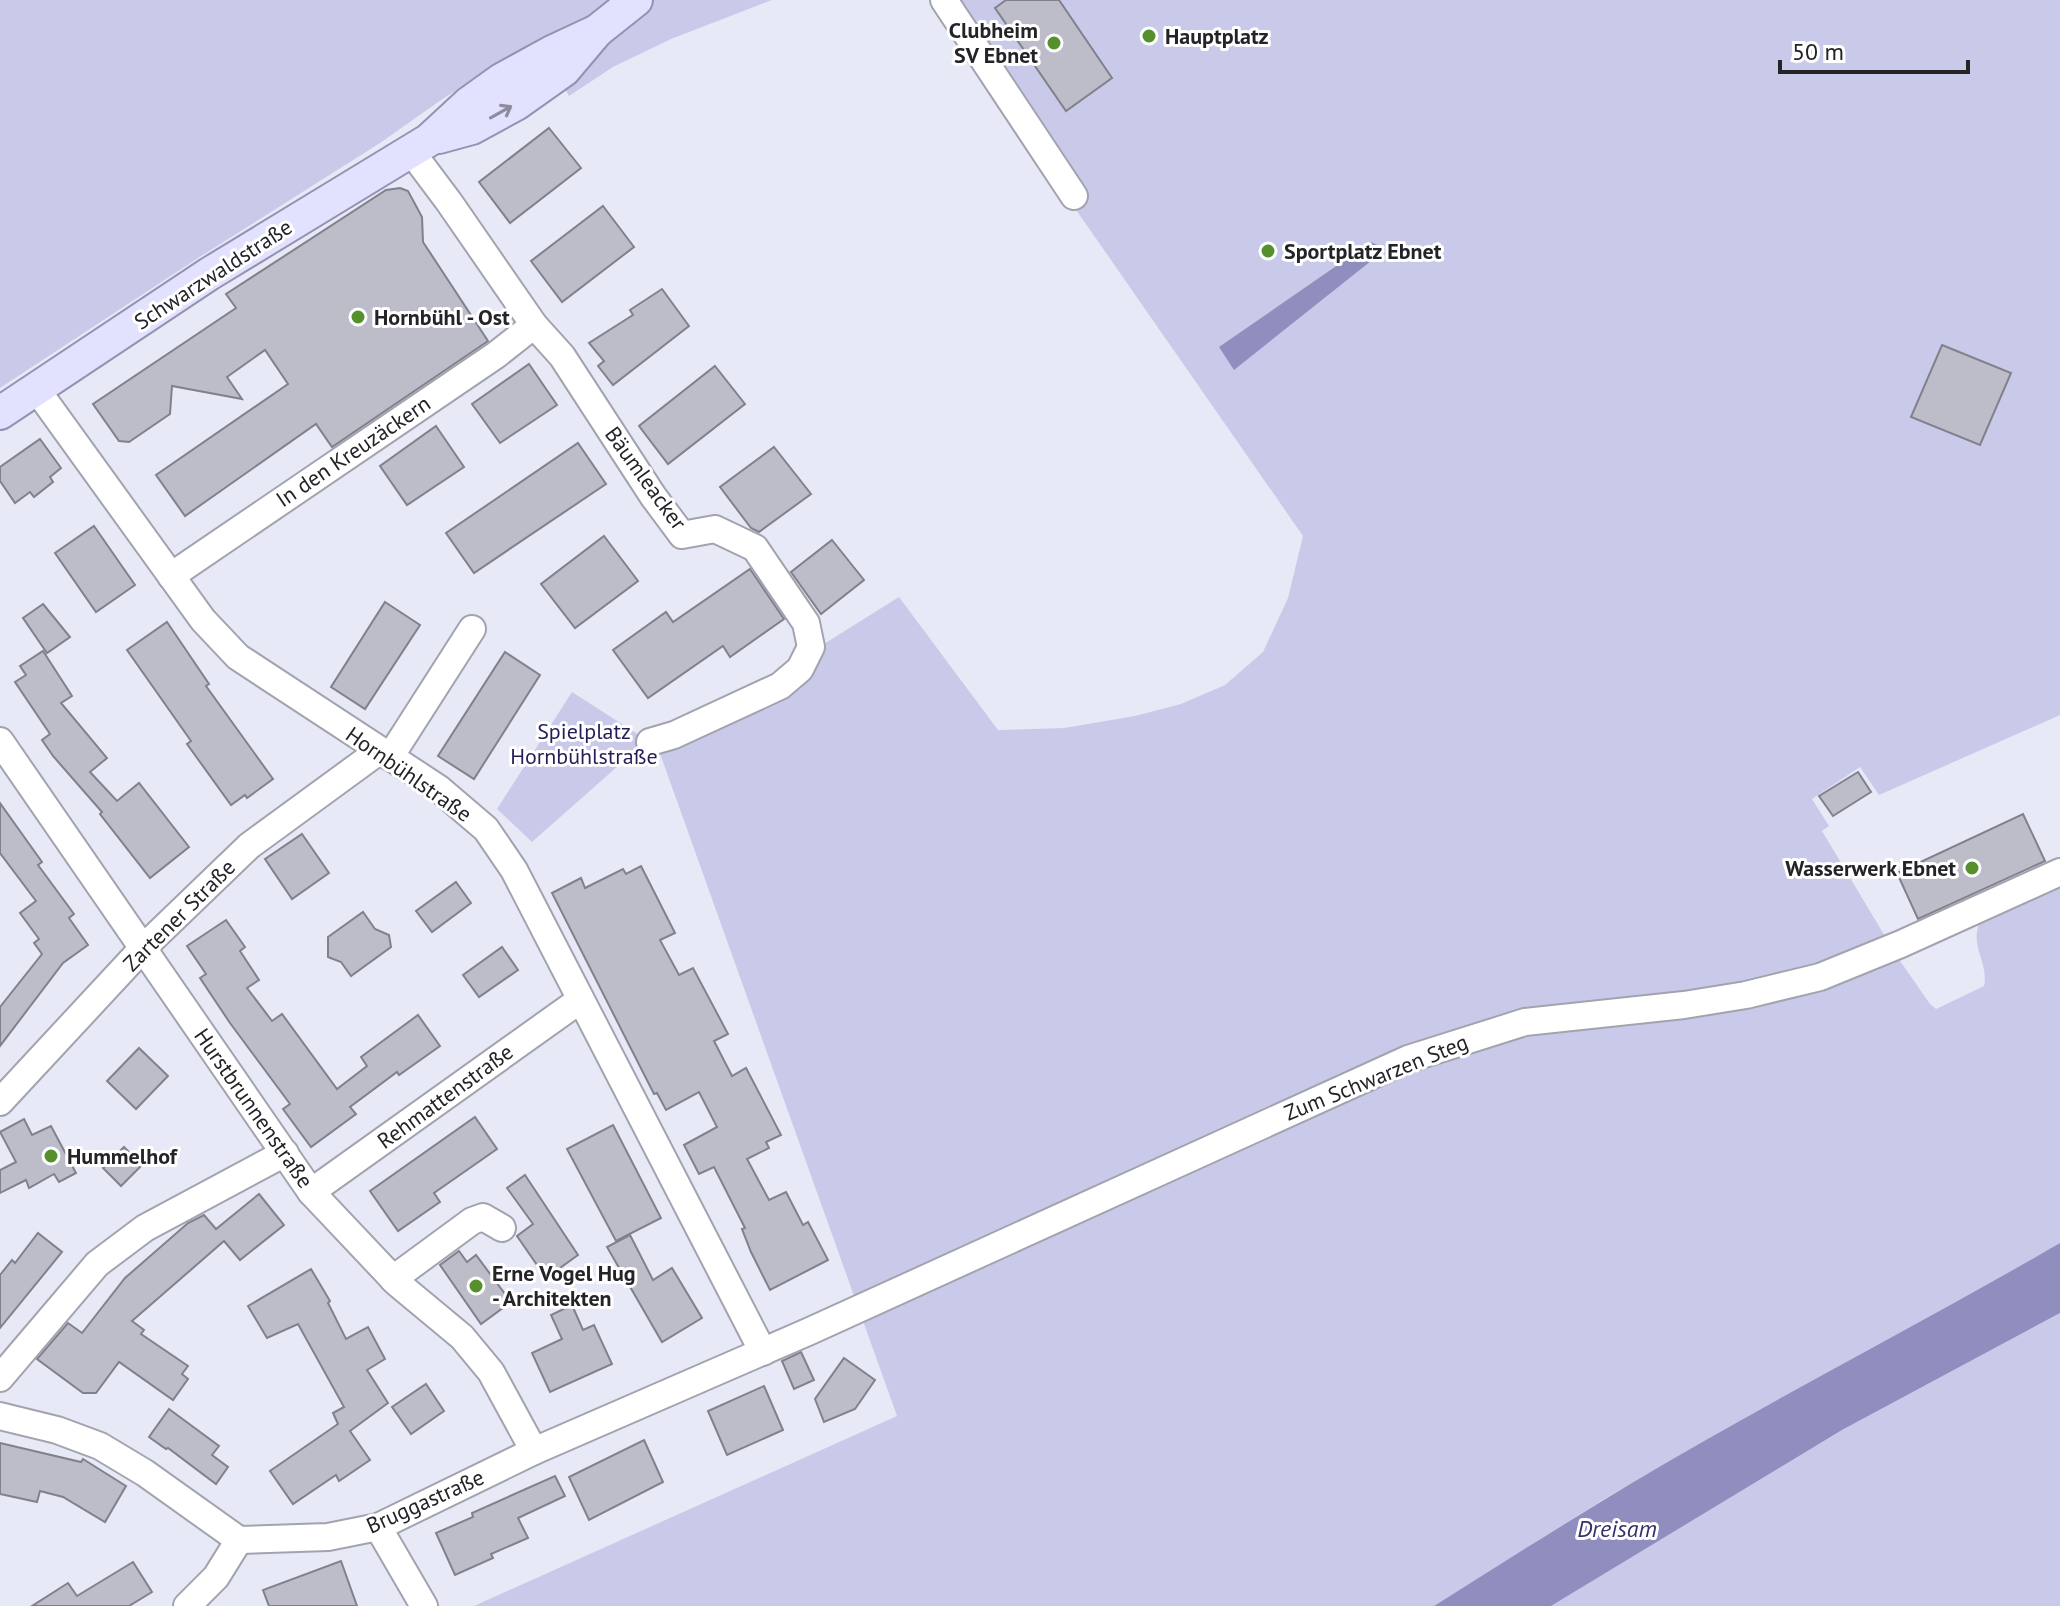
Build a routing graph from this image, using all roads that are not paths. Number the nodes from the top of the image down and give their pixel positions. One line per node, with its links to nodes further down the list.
1 (636, 0): 3 (main road, Schwarzwaldstraße)
2 (944, 0): 4 (street)
3 (419, 145): 5 (street, Bäumleacker); 6 (main road, Schwarzwaldstraße)
4 (1074, 196)
5 (534, 325): 8 (street, In den Kreuzäckern); 11 (street, Bäumleacker)
6 (37, 390): 7 (main road, Schwarzwaldstraße); 8 (street, Hornbühlstraße)
7 (0, 413)
8 (171, 576): 12 (street, Hornbühlstraße)
9 (472, 629): 12 (street, Zartener Straße)
10 (0, 741): 14 (street, Hurstbrunnenstraße)
11 (650, 742)
12 (384, 754): 14 (street, Zartener Straße); 15 (street, Hornbühlstraße)
13 (2060, 872): 21 (street, Zum Schwarzen Steg)
14 (143, 948): 16 (street, Zartener Straße); 17 (street, Hurstbrunnenstraße)
15 (580, 1000): 18 (street, Rehmattenstraße); 21 (street, Hornbühlstraße)
16 (0, 1102)
17 (285, 1153): 18 (street, Hurstbrunnenstraße); 22 (street)
18 (311, 1192): 20 (street, Hurstbrunnenstraße)
19 (502, 1228): 20 (street)
20 (393, 1279): 24 (street, Hurstbrunnenstraße)
21 (763, 1352): 24 (street, Bruggastraße)
22 (0, 1378)
23 (0, 1416): 26 (street)
24 (534, 1451): 25 (street, Bruggastraße)
25 (378, 1527): 26 (street, Bruggastraße); 28 (street)
26 (239, 1540): 27 (street)
27 (187, 1606)
28 (424, 1606)

